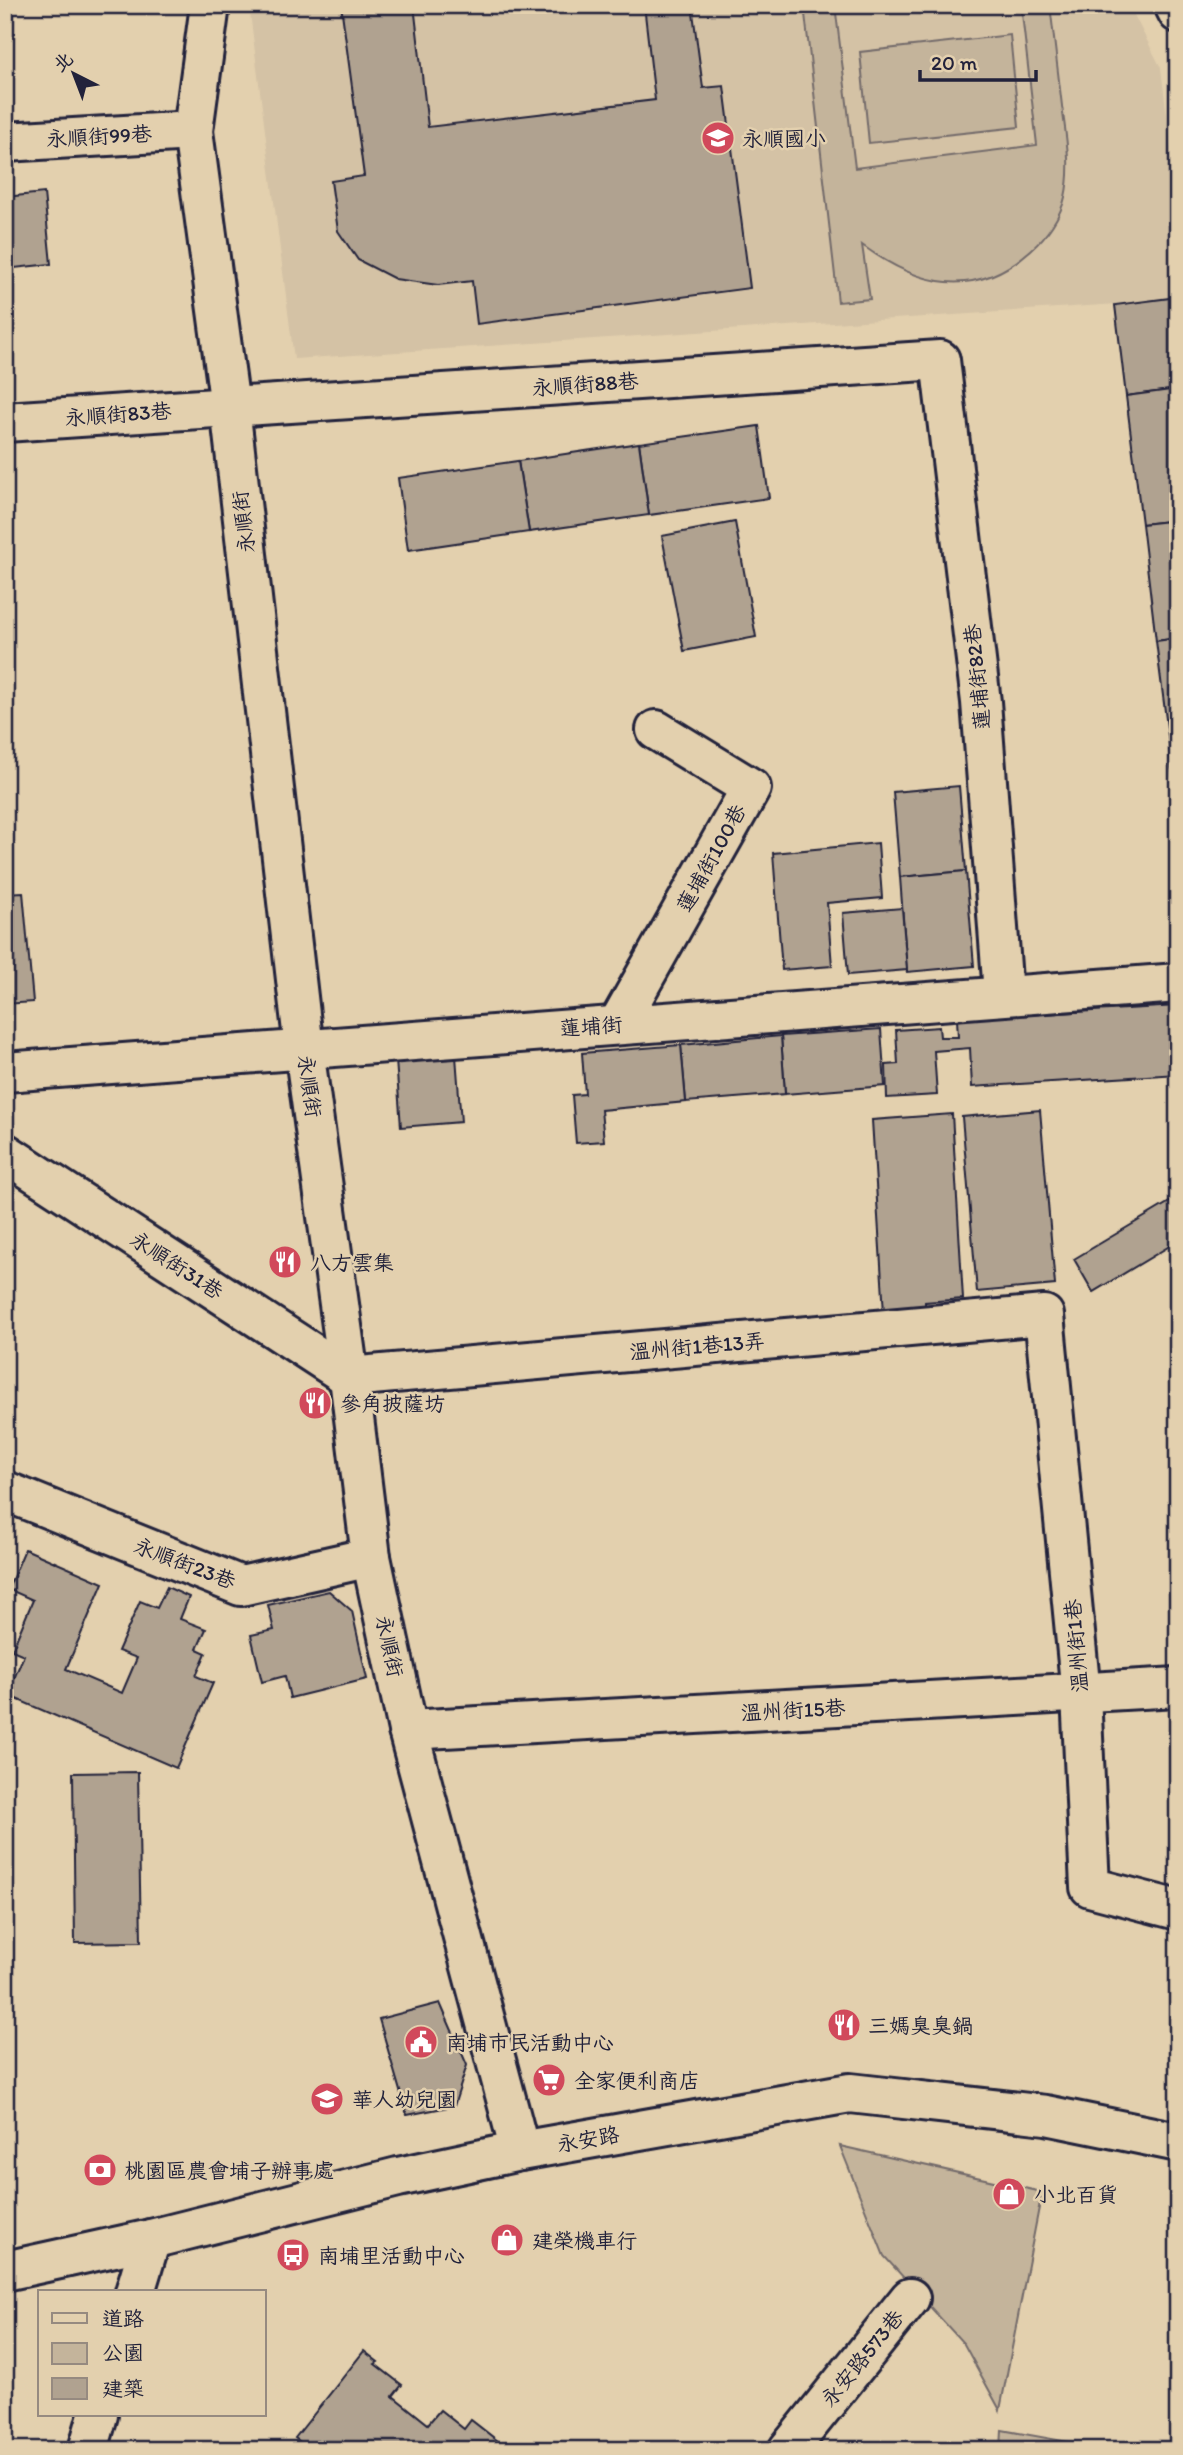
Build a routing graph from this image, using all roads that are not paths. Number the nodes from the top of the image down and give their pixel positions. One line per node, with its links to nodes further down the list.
1 (210, 5): 4 (street, 永順街)
2 (1174, 5): 3 (street)
3 (1178, 13)
4 (193, 131): 5 (street, 永順街99巷); 7 (street, 永順街)
5 (5, 142)
6 (940, 360): 7 (street, 永順街88巷); 11 (street, 蓮埔街82巷)
7 (230, 407): 8 (street, 永順街83巷); 13 (street, 永順街)
8 (5, 422)
9 (656, 730): 12 (street, 蓮埔街100巷)
10 (1178, 983): 11 (street, 蓮埔街)
11 (1003, 994): 12 (street, 蓮埔街)
12 (618, 1024): 13 (street, 蓮埔街)
13 (304, 1049): 14 (street, 蓮埔街); 17 (street, 永順街)
14 (5, 1072)
15 (5, 1153): 17 (street, 永順街31巷)
16 (1044, 1315): 17 (street, 溫州街1巷13弄); 21 (street, 溫州街1巷)
17 (349, 1377): 19 (street, 永順街)
18 (5, 1491): 19 (street, 永順街23巷)
19 (371, 1557): 22 (street, 永順街)
20 (1178, 1687): 21 (street, 溫州街15巷)
21 (1081, 1694): 22 (street, 溫州街15巷); 23 (street, 溫州街1巷)
22 (408, 1730): 25 (street, 永順街)
23 (1178, 1910)
24 (1178, 2142): 25 (street, 永安路)
25 (520, 2151): 26 (street, 永安路)
26 (151, 2239): 27 (street, 永安路); 28 (street)
27 (5, 2271)
28 (136, 2290)
29 (910, 2298): 32 (street, 永安路573巷)
30 (98, 2416): 31 (street)
31 (88, 2450)
32 (788, 2450)

